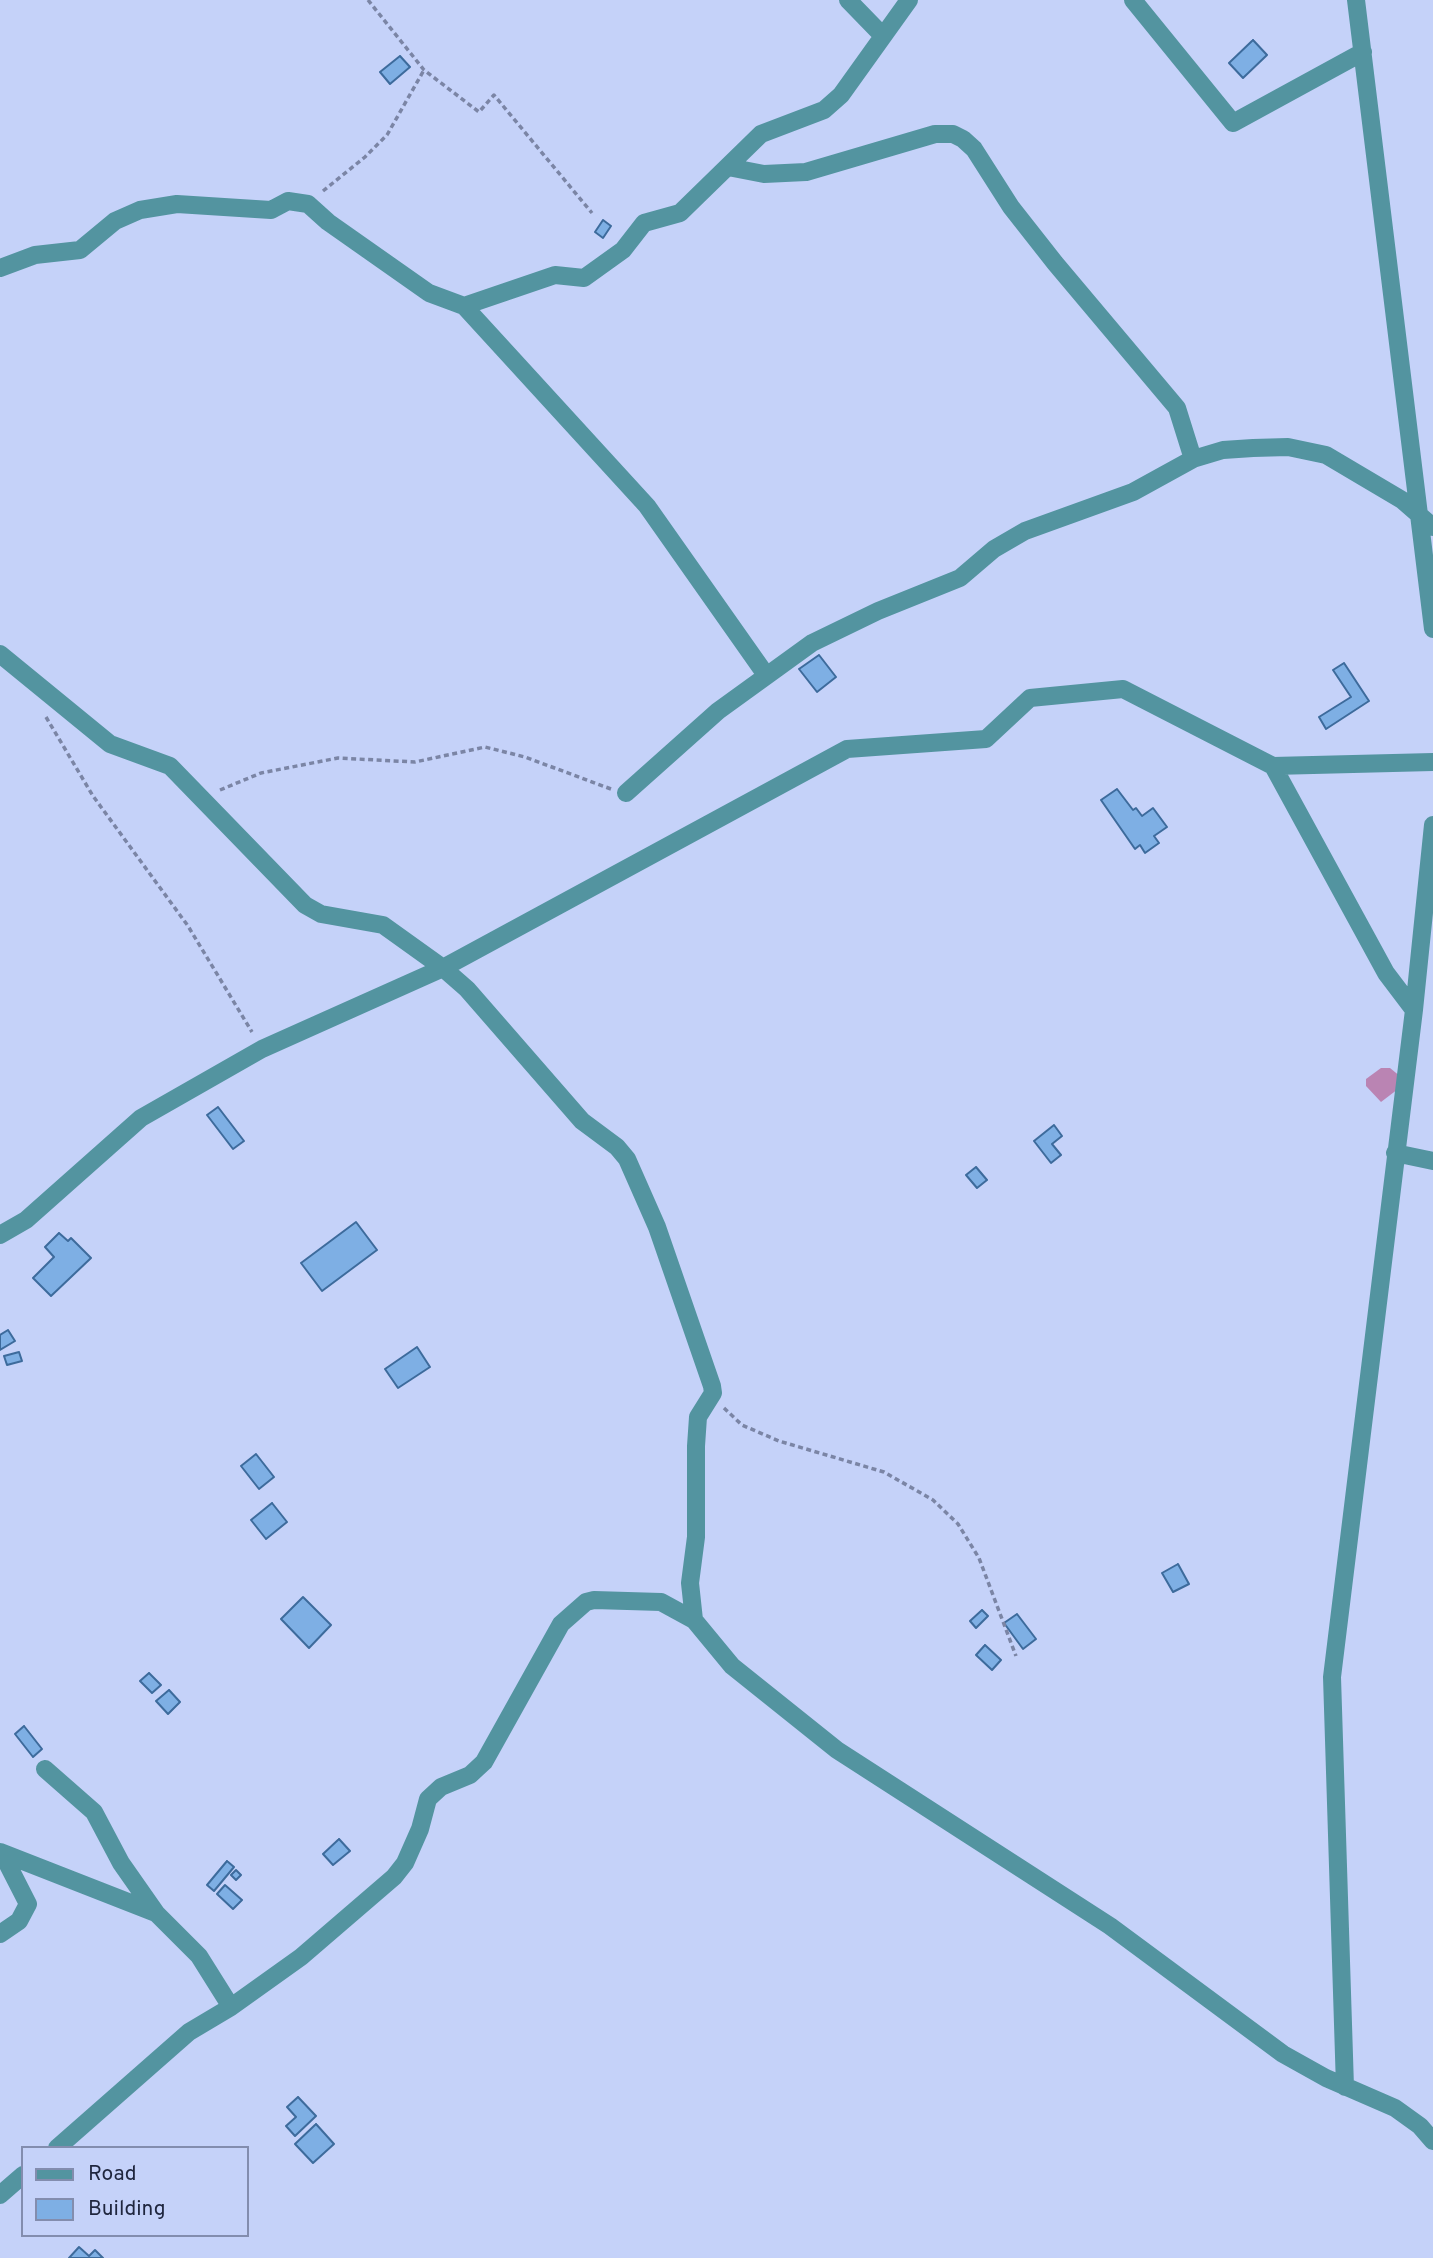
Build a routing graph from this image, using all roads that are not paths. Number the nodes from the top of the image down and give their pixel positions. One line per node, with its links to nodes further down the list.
1 (848, 0): 5 (street)
2 (909, 0): 5 (street)
3 (1133, 0): 6 (street)
4 (1356, 0): 6 (street)
5 (883, 36): 7 (street)
6 (1363, 52): 11 (street)
7 (728, 167): 9 (street); 10 (street)
8 (0, 268): 9 (street)
9 (464, 306): 15 (street)
10 (1193, 459): 11 (street); 15 (street)
11 (1419, 515): 12 (street); 13 (street)
12 (1433, 527)
13 (1433, 629)
14 (0, 654): 20 (street)
15 (766, 674): 18 (street)
16 (1433, 762): 17 (street)
17 (1273, 766): 20 (street); 21 (street)
18 (626, 793)
19 (1433, 825): 21 (street)
20 (443, 968): 24 (street); 25 (street)
21 (1414, 1010): 22 (street)
22 (1395, 1153): 23 (street); 31 (street)
23 (1433, 1161)
24 (0, 1235)
25 (694, 1620): 30 (street); 31 (street)
26 (45, 1769): 28 (street)
27 (1, 1852): 28 (street); 29 (street)
28 (156, 1913): 30 (street)
29 (0, 1934)
30 (231, 2007): 33 (street)
31 (1345, 2087): 32 (street)
32 (1433, 2141)
33 (59, 2146)
34 (21, 2177): 35 (street)
35 (0, 2195)

